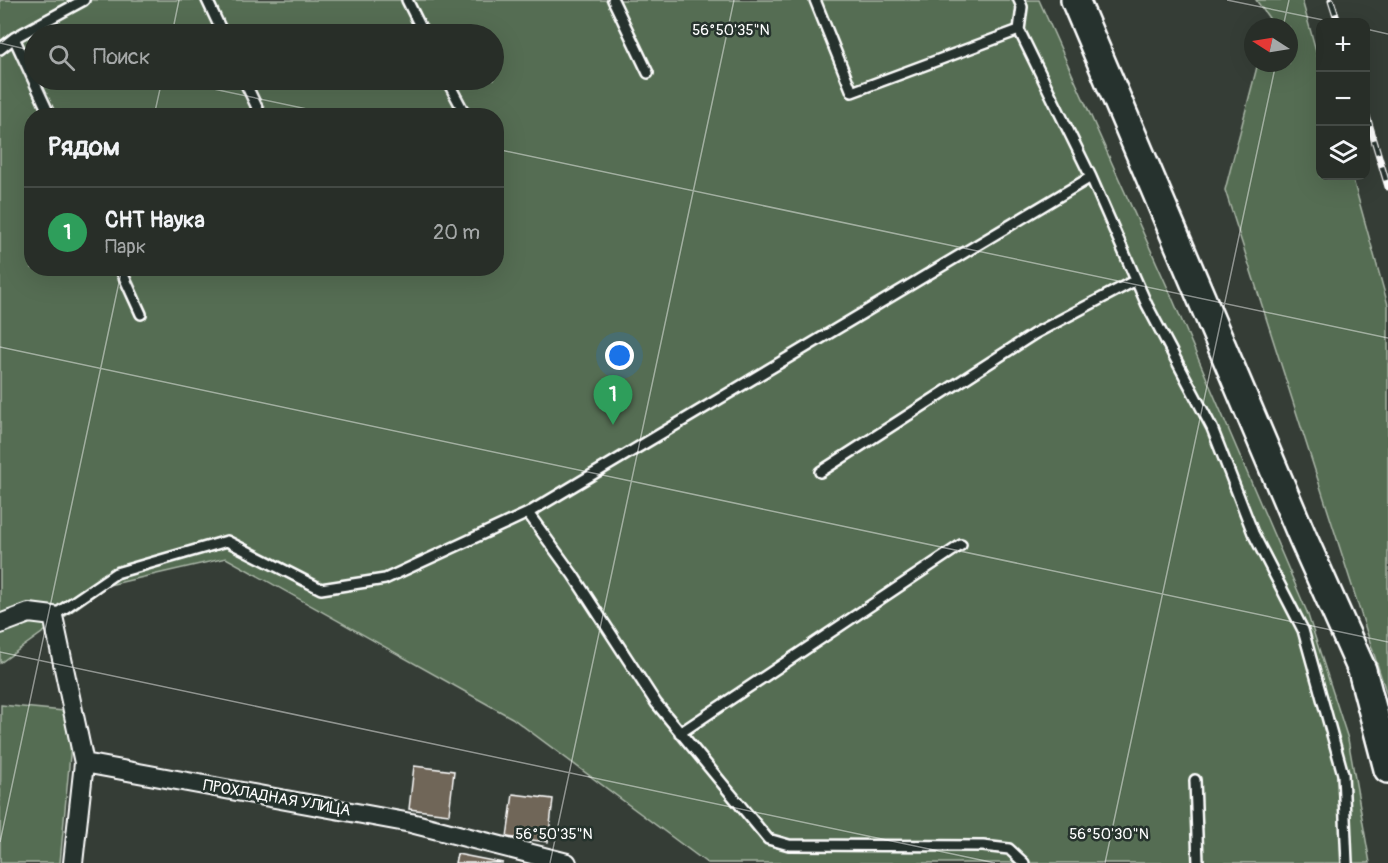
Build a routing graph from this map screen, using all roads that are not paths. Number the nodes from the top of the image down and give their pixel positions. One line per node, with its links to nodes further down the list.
1 (84, 0): 8 (lane)
2 (207, 0): 9 (lane)
3 (406, 0): 10 (lane)
4 (613, 0): 16 (lane)
5 (815, 0): 11 (lane)
6 (1019, 0): 11 (lane)
7 (1075, 0): 34 (street)
8 (40, 24)
9 (218, 24)
10 (419, 24)
11 (1019, 30): 23 (lane)
12 (24, 33): 13 (lane)
13 (14, 38): 14 (lane); 15 (lane)
14 (0, 50)
15 (24, 60)
16 (648, 73)
17 (38, 90): 20 (lane)
18 (249, 90): 21 (lane)
19 (452, 90): 22 (lane)
20 (46, 108)
21 (257, 108)
22 (462, 108)
23 (1091, 177): 25 (lane); 28 (lane)
24 (124, 276): 26 (lane)
25 (1136, 280): 27 (lane); 40 (lane)
26 (141, 314)
27 (820, 472)
28 (528, 513): 30 (lane); 32 (lane)
29 (961, 545): 32 (lane)
30 (53, 616): 31 (street); 33 (street)
31 (0, 624)
32 (680, 733): 38 (lane)
33 (84, 764): 36 (street); 37 (street, ПРОХЛАДНАЯ УЛИЦА)
34 (1388, 769)
35 (1195, 780): 39 (lane)
36 (73, 863)
37 (567, 863)
38 (1024, 863)
39 (1198, 863)
40 (1347, 863)

